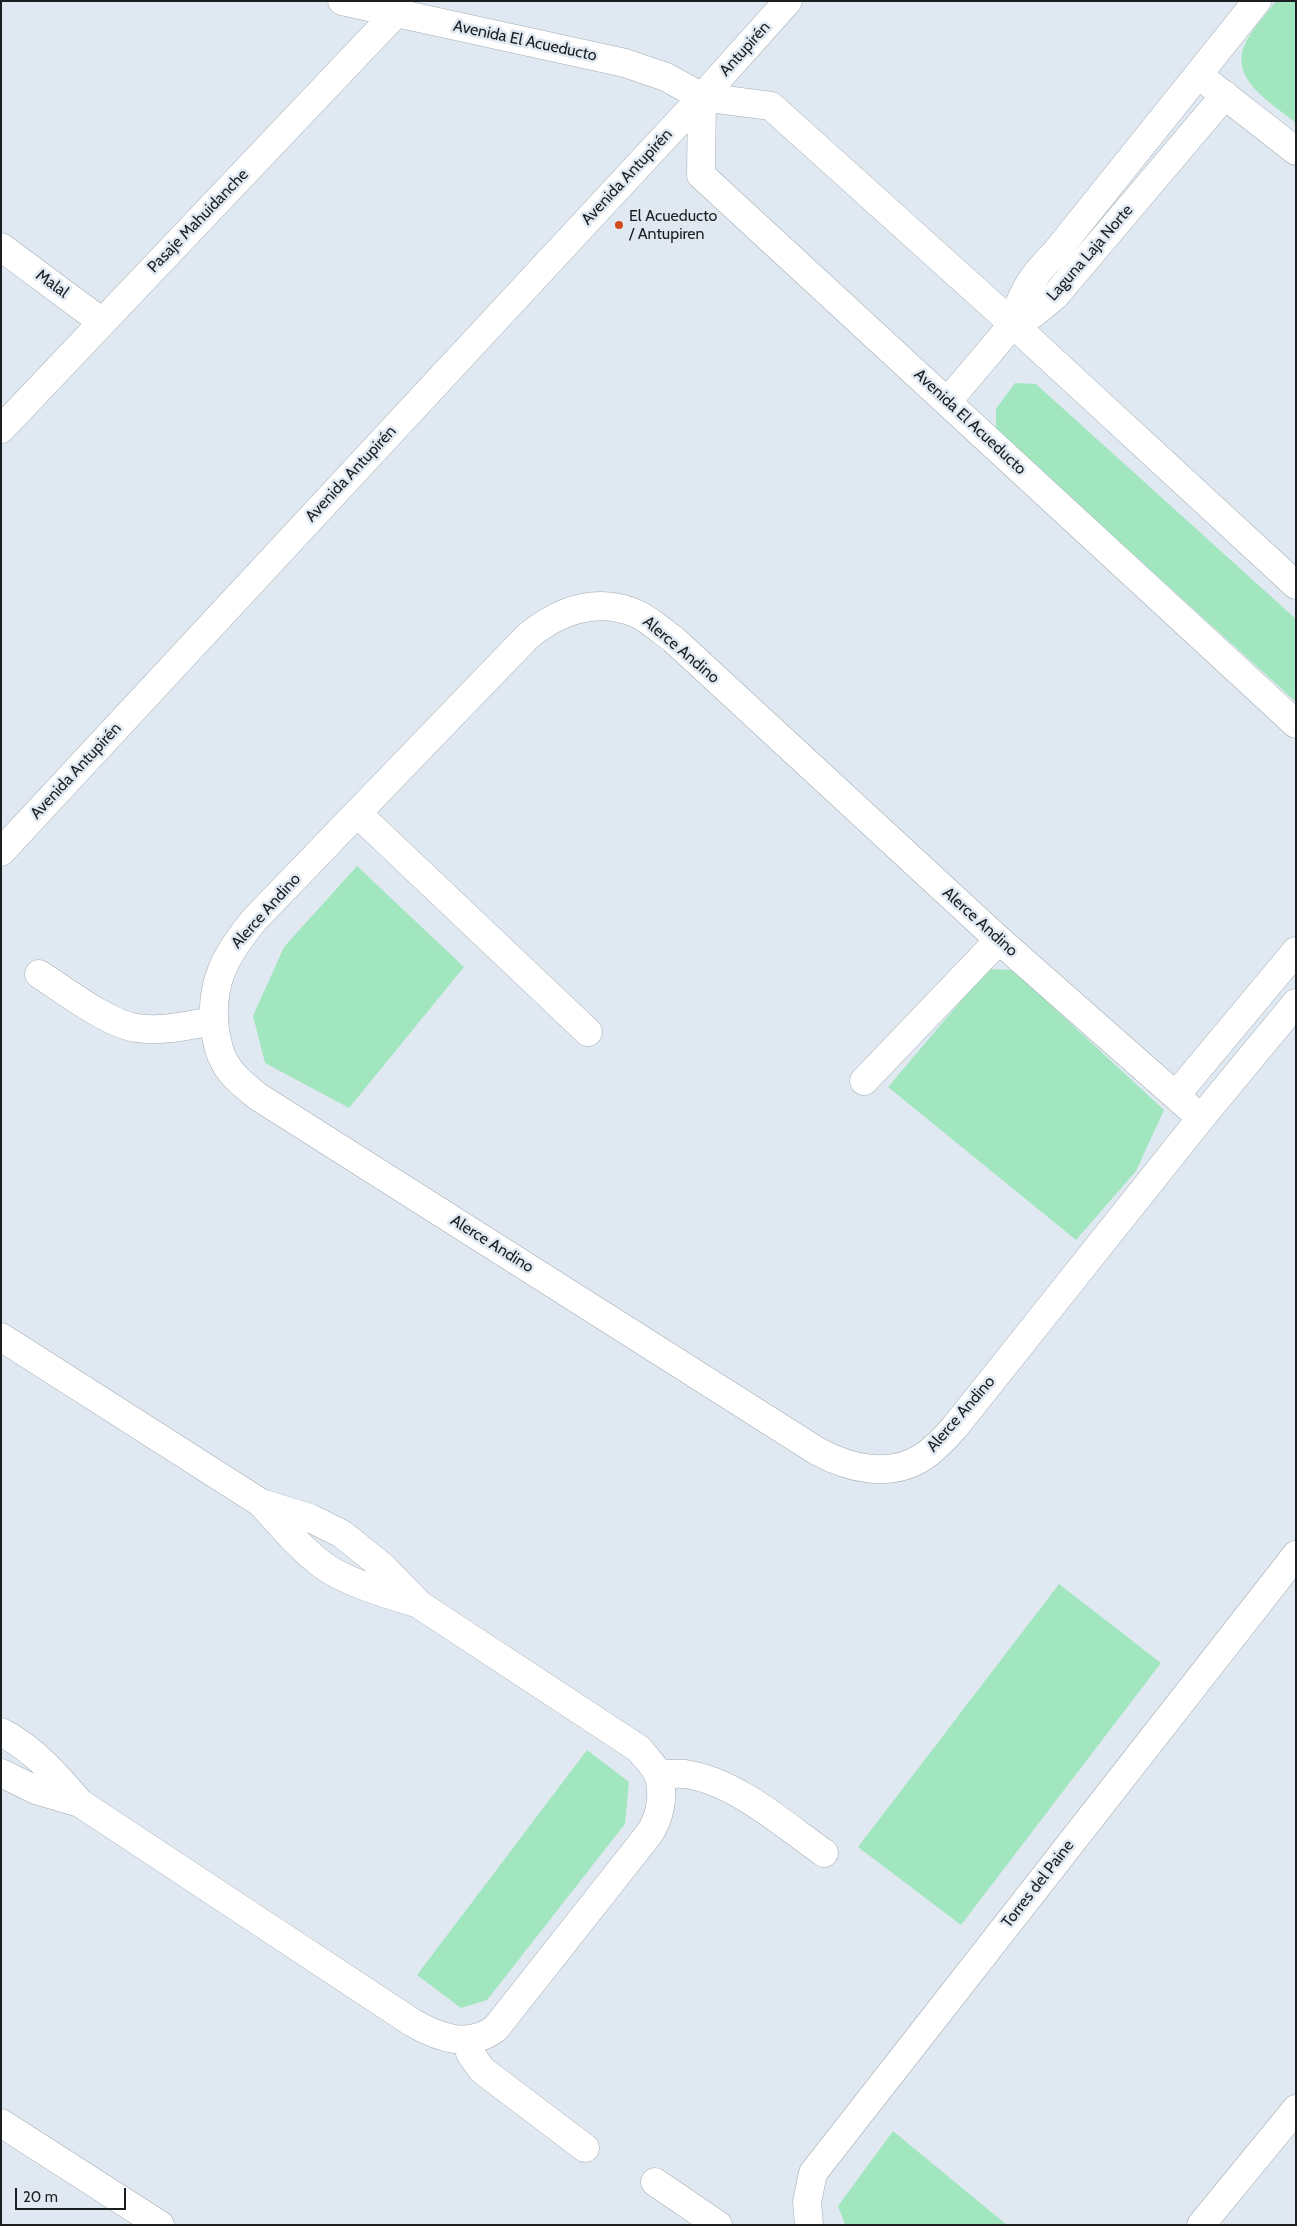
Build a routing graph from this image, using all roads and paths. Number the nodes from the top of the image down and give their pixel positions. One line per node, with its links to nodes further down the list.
1 (342, 1): 4 (street, Avenida El Acueducto)
2 (788, 1): 7 (street, Antupirén)
3 (1257, 1): 5 (street, Laguna Laja Norte)
4 (396, 13): 7 (street, Avenida El Acueducto); 10 (street, Pasaje Mahuidanche)
5 (1199, 76): 6 (street); 11 (street, Laguna Laja Norte)
6 (1225, 95): 8 (street); 11 (street, Laguna Laja Norte)
7 (702, 97): 11 (street, Avenida El Acueducto); 12 (street, Avenida El Acueducto); 17 (street, Avenida Antupirén)
8 (1296, 151)
9 (1, 247): 10 (street, Malal)
10 (102, 322): 13 (street, Pasaje Mahuidanche)
11 (1013, 324): 12 (street); 14 (street, Avenida El Acueducto)
12 (948, 401): 15 (street, Avenida El Acueducto)
13 (1, 429)
14 (1296, 585)
15 (1296, 724)
16 (357, 813): 18 (street, Alerce Andino); 22 (street, Alerce Andino); 23 (street)
17 (1, 852)
18 (999, 940): 24 (street); 25 (street, Alerce Andino)
19 (1296, 951): 25 (street)
20 (39, 974): 22 (street)
21 (1296, 1003): 26 (street, Alerce Andino)
22 (214, 1021): 26 (street, Alerce Andino)
23 (588, 1032)
24 (864, 1081)
25 (1176, 1095): 26 (street, Alerce Andino)
26 (1201, 1118)
27 (1, 1337): 28 (street)
28 (261, 1503): 30 (street); 30 (street)
29 (1296, 1555): 43 (street, Torres del Paine)
30 (420, 1605): 33 (street)
31 (1, 1732): 34 (street)
32 (1, 1773): 34 (street)
33 (658, 1775): 35 (street); 36 (street)
34 (80, 1803): 36 (street)
35 (824, 1853)
36 (468, 2040): 39 (street)
37 (1296, 2109): 44 (street)
38 (1, 2123): 41 (street)
39 (586, 2148)
40 (655, 2182): 42 (street)
41 (160, 2225)
42 (718, 2225)
43 (809, 2225)
44 (1201, 2225)

